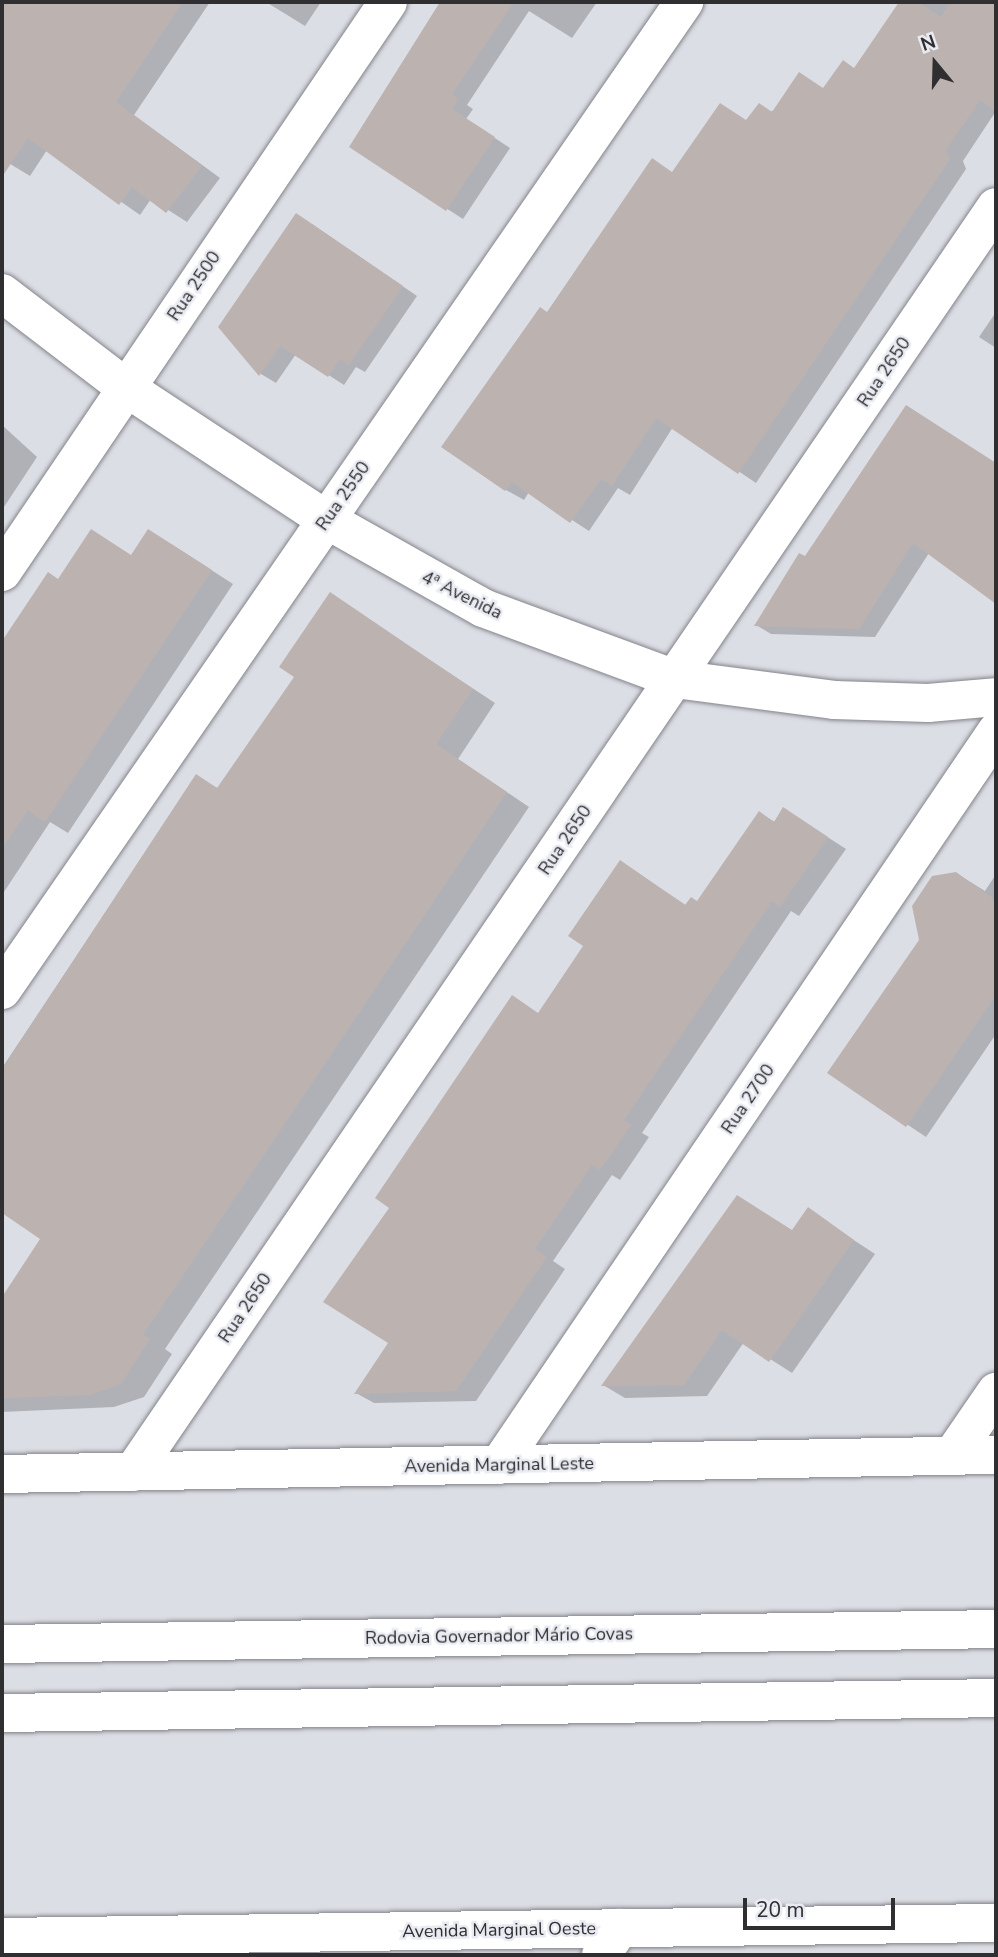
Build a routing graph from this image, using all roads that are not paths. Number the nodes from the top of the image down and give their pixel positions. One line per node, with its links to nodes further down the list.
1 (388, 2): 5 (main road, Rua 2500)
2 (684, 2): 6 (main road, Rua 2550)
3 (996, 208): 8 (main road, Rua 2650)
4 (2, 293): 5 (main road, 4ª Avenida)
5 (125, 387): 6 (main road, 4ª Avenida); 7 (main road, Rua 2500)
6 (327, 520): 8 (main road, 4ª Avenida); 11 (main road, Rua 2550)
7 (2, 572)
8 (675, 679): 9 (main road, 4ª Avenida); 16 (main road, Rua 2650)
9 (996, 697)
10 (996, 733): 15 (main road, Rua 2700)
11 (2, 990)
12 (996, 1392): 14 (main road)
13 (996, 1455): 14 (main road, Avenida Marginal Leste)
14 (952, 1456): 15 (main road, Avenida Marginal Leste)
15 (499, 1465): 16 (main road, Avenida Marginal Leste)
16 (133, 1472): 17 (main road, Avenida Marginal Leste)
17 (2, 1474)
18 (996, 1629): 19 (main road, Rodovia Governador Mário Covas)
19 (2, 1644)
20 (996, 1698): 21 (main road)
21 (2, 1713)
22 (996, 1923): 24 (main road, Avenida Marginal Oeste)
23 (2, 1937): 25 (main road, Avenida Marginal Oeste)
24 (610, 1942): 25 (main road, Avenida Marginal Oeste)
25 (151, 1945)

